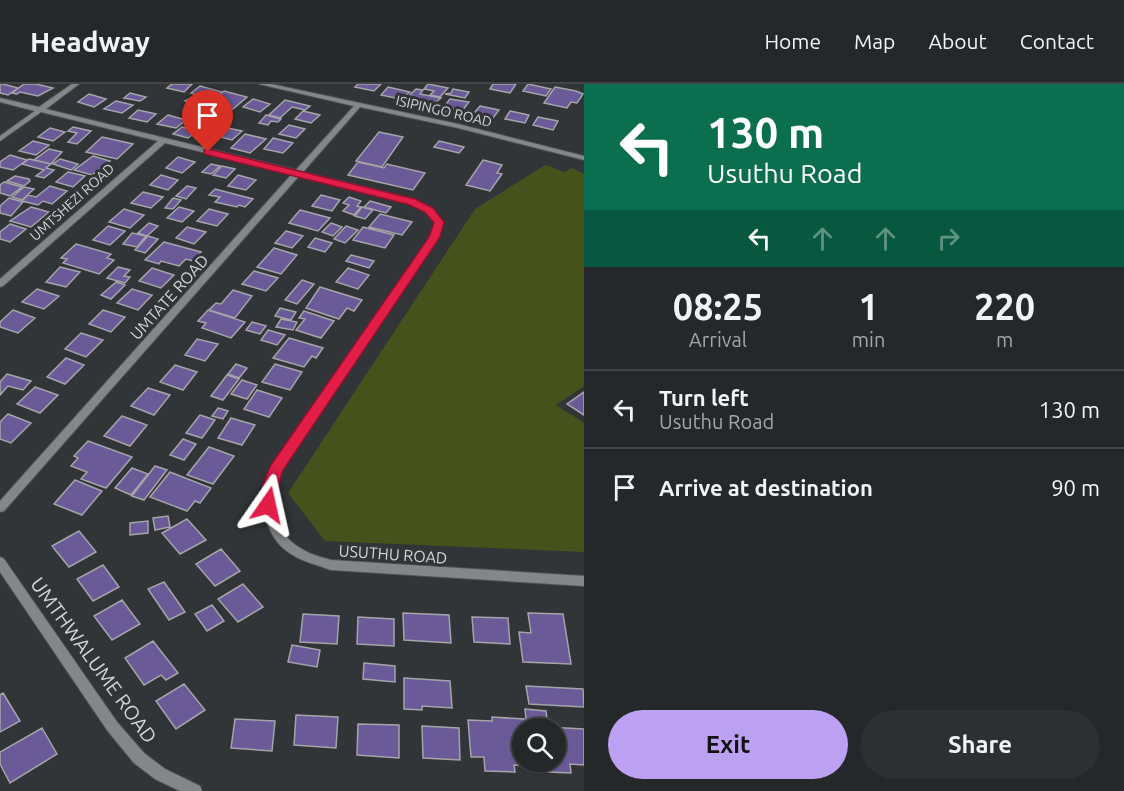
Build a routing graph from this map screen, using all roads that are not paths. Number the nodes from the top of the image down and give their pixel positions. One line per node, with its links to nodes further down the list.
1 (76, 84): 6 (street)
2 (262, 84): 3 (street, ISIPINGO ROAD)
3 (293, 87): 5 (street, ISIPINGO ROAD)
4 (0, 100): 6 (street, USUTHU ROAD)
5 (359, 104): 9 (street, ISIPINGO ROAD); 10 (street, UMTATE ROAD)
6 (41, 110): 7 (street); 8 (street, USUTHU ROAD)
7 (0, 139)
8 (162, 141): 10 (street, USUTHU ROAD); 11 (street, UMTSHEZI ROAD)
9 (584, 158)
10 (300, 174): 12 (street, UMTATE ROAD); 14 (street, USUTHU ROAD)
11 (0, 284)
12 (0, 508)
13 (0, 562): 15 (street, UMTHWALUME ROAD)
14 (584, 582)
15 (195, 791)

